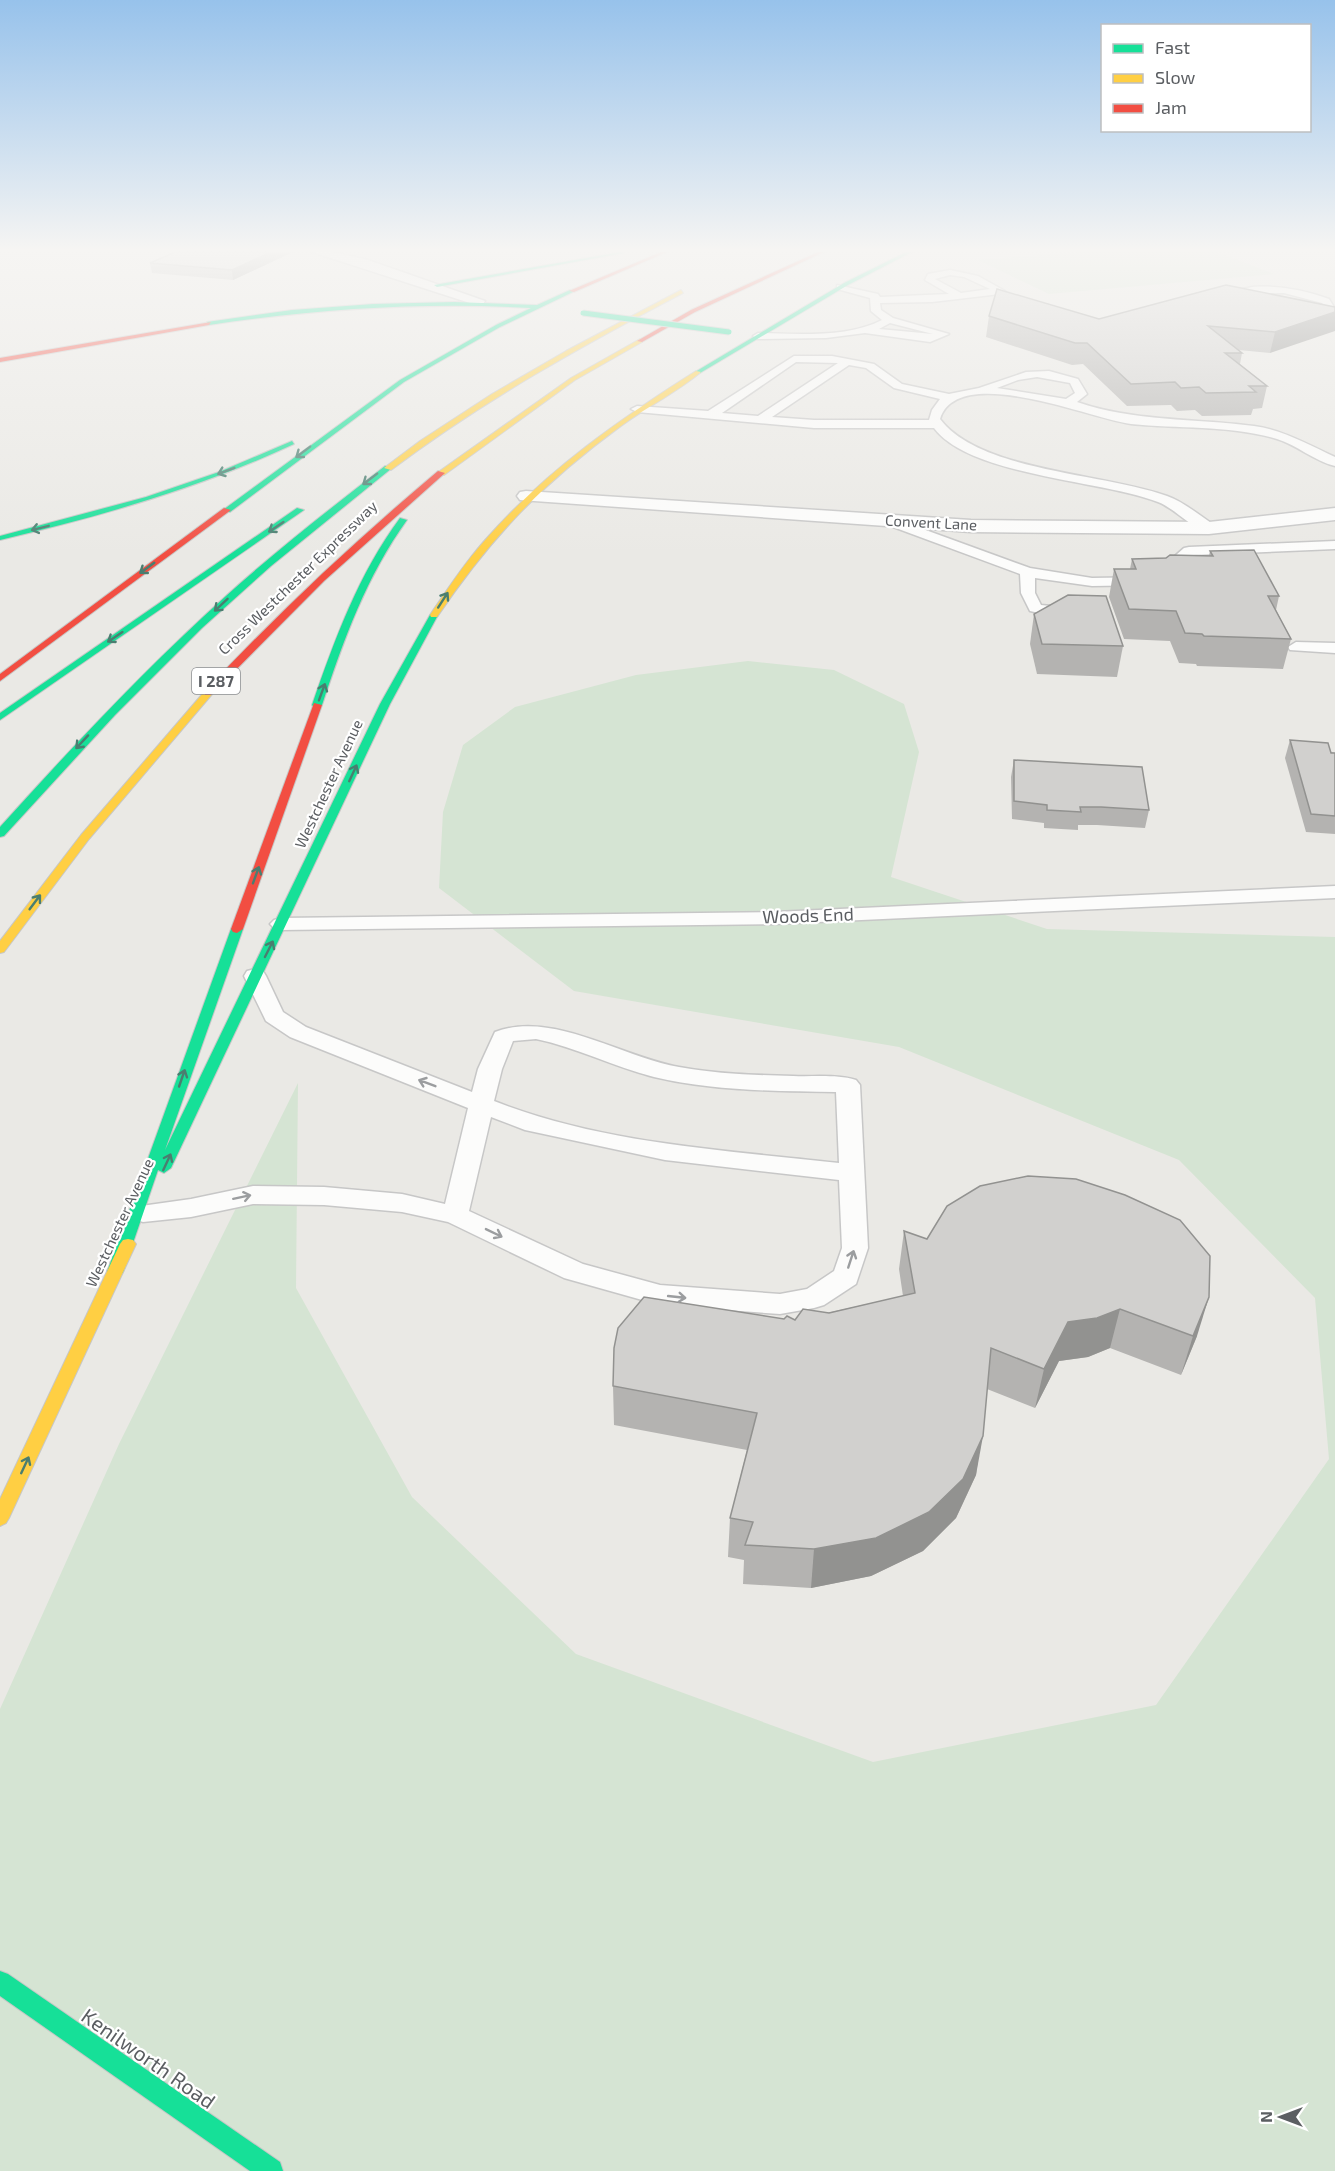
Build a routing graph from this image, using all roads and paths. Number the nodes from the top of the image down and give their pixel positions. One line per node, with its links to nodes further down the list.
1 (40, 353): 6 (main road)
2 (446, 353): 10 (main road)
3 (563, 353): 14 (main road, Cross Westchester Expressway / I 287)
4 (613, 353): 17 (main road, Cross Westchester Expressway / I 287)
5 (729, 353): 12 (main road, Westchester Avenue)
6 (0, 360)
7 (848, 361): 9 (lane); 13 (lane); 15 (lane)
8 (980, 392): 9 (lane); 11 (lane); 11 (lane)
9 (950, 398): 16 (lane)
10 (373, 400): 25 (main road, one-way to 25); 31 (main road, one-way to 31)
11 (1068, 403): 18 (lane)
12 (637, 409): 13 (lane); 20 (main road, Westchester Avenue)
13 (709, 416): 15 (lane)
14 (452, 421): 19 (main road); 33 (main road, Cross Westchester Expressway / I 287, one-way to 33)
15 (758, 421): 16 (lane)
16 (936, 424): 24 (lane)
17 (470, 448): 36 (main road, Cross Westchester Expressway / I 287, one-way to 17); 42 (main road, one-way to 17)
18 (1335, 462)
19 (372, 463)
20 (526, 496): 23 (street, Convent Lane); 35 (main road, Westchester Avenue, one-way to 20)
21 (308, 504): 32 (main road, one-way to 32)
22 (1335, 514): 24 (street, Convent Lane)
23 (890, 521): 24 (street, Convent Lane); 27 (lane)
24 (1209, 528)
25 (0, 538)
26 (1335, 545): 28 (lane)
27 (1027, 572): 28 (lane); 28 (lane)
28 (1092, 596)
29 (1296, 647): 30 (lane)
30 (1335, 648)
31 (0, 678)
32 (0, 717)
33 (0, 834)
34 (1335, 892): 35 (lane, Woods End)
35 (281, 924): 37 (main road, Westchester Avenue, one-way to 35)
36 (0, 949)
37 (255, 976): 38 (lane, one-way to 37); 40 (main road, Westchester Avenue, one-way to 37)
38 (482, 1104): 39 (lane); 39 (lane); 41 (lane)
39 (850, 1173): 41 (lane, one-way to 39)
40 (143, 1214): 41 (lane, one-way to 41); 42 (main road, Westchester Avenue)
41 (455, 1215)
42 (115, 1272): 43 (main road, Westchester Avenue, one-way to 42)
43 (0, 1518)
44 (0, 1982): 45 (main road, Kenilworth Road)
45 (271, 2171)

